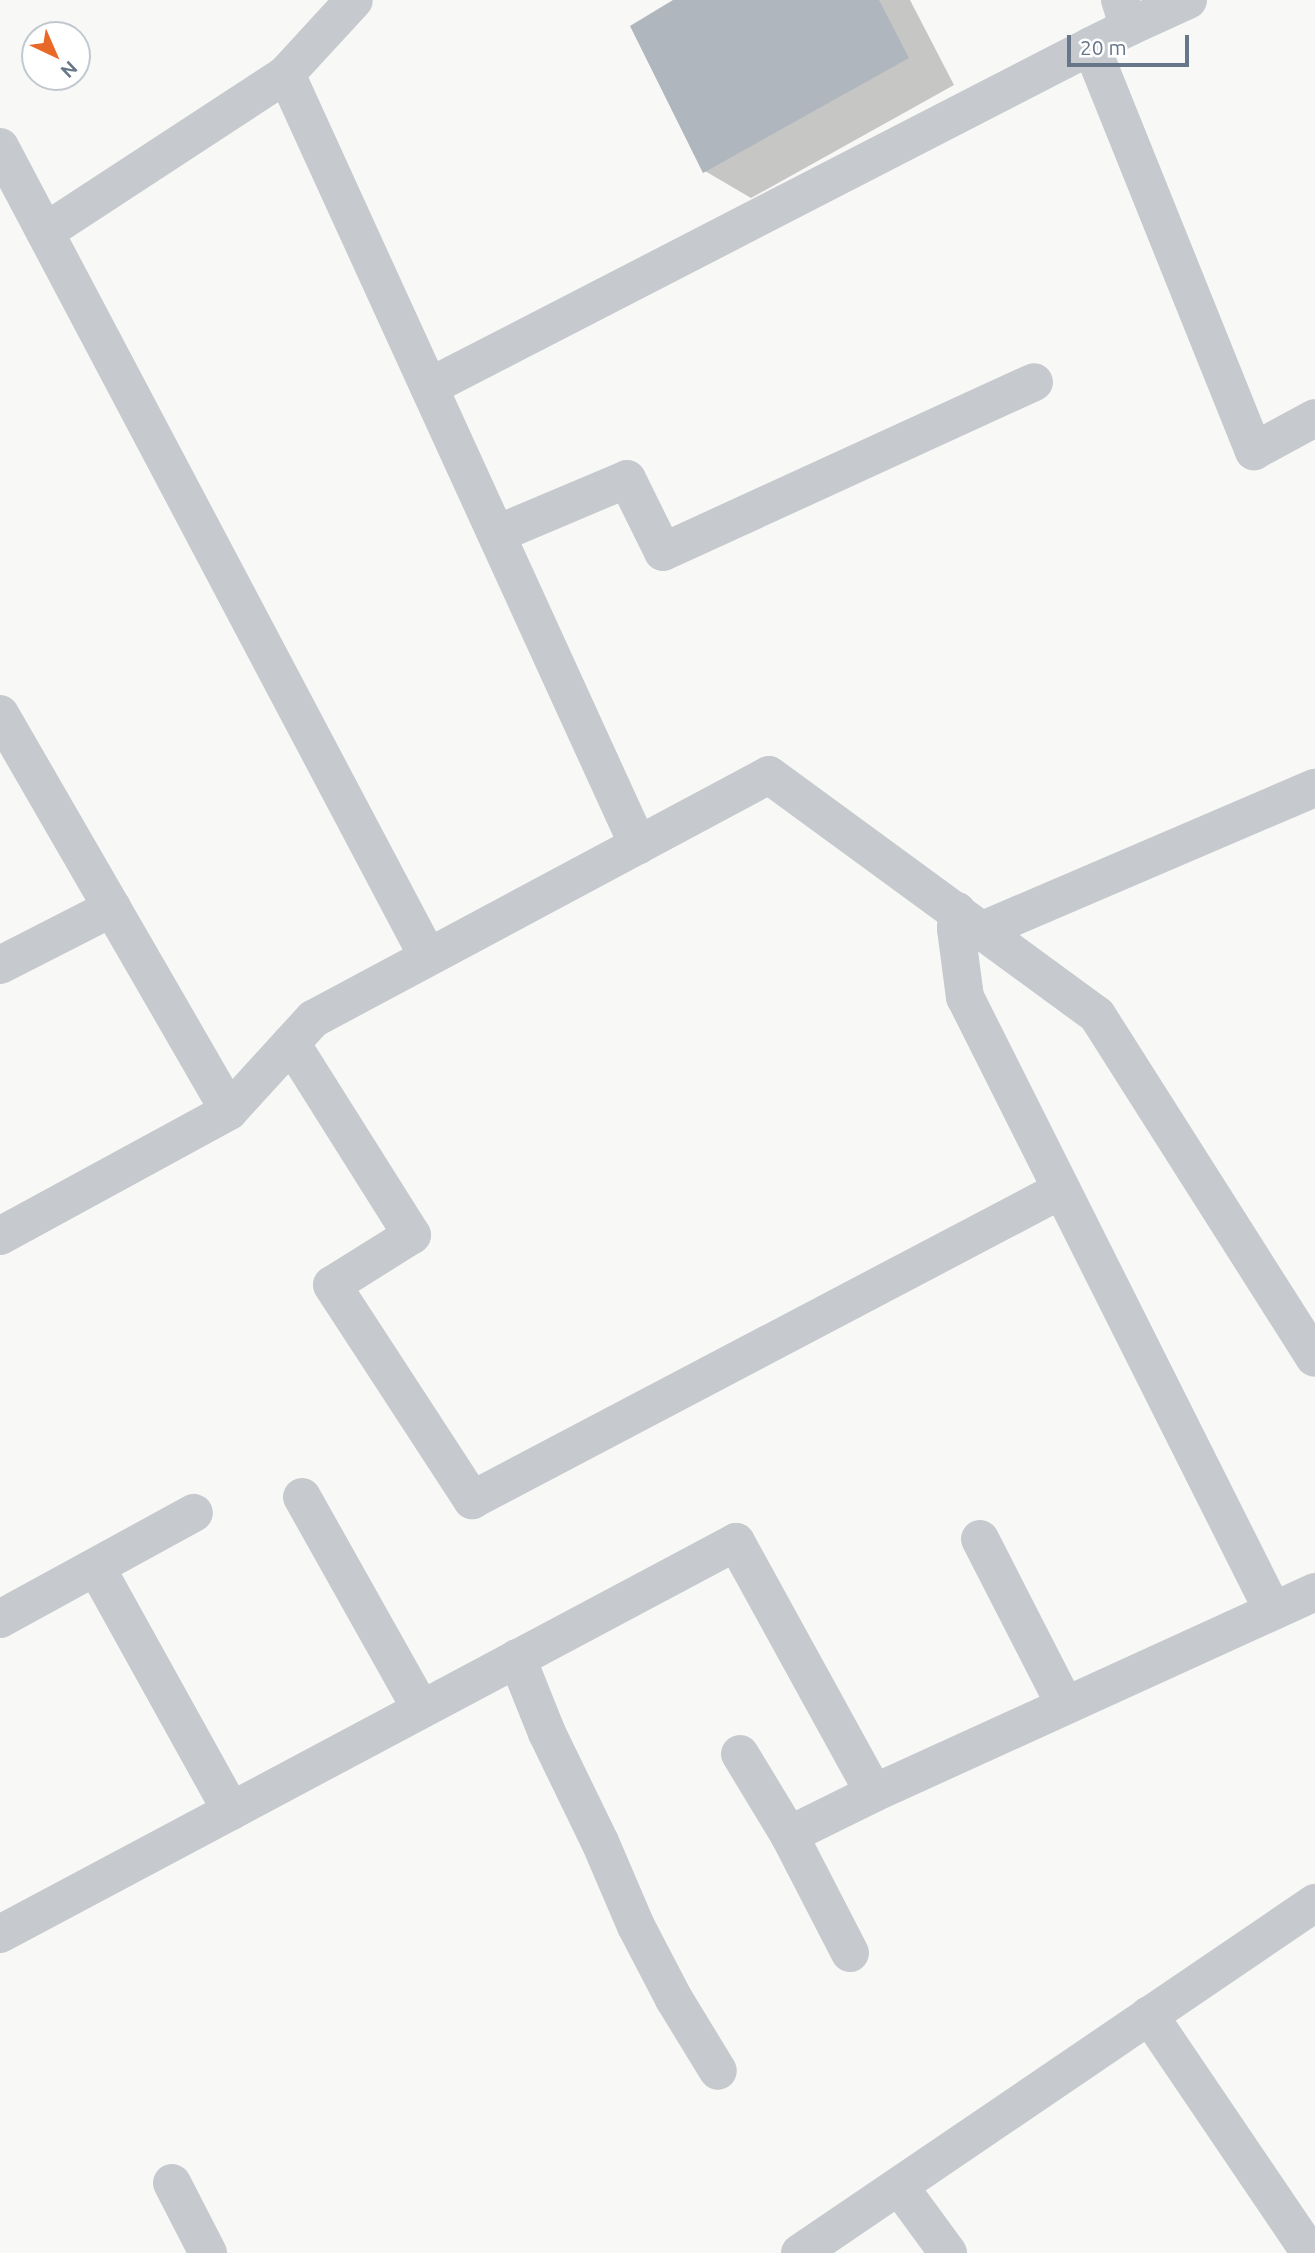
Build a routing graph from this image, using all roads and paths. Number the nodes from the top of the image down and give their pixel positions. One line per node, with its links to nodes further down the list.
1 (354, 0): 5 (street)
2 (1188, 0): 3 (street)
3 (1125, 14): 4 (street)
4 (1091, 46): 9 (street); 10 (street)
5 (286, 74): 7 (street); 9 (street)
6 (0, 147): 7 (street)
7 (45, 232): 17 (street)
8 (1034, 382): 11 (street)
9 (429, 387): 11 (street)
10 (1315, 418)
11 (497, 534): 14 (street)
12 (0, 714): 15 (street)
13 (1315, 788): 16 (street)
14 (638, 845): 16 (street); 17 (street)
15 (112, 908): 18 (street); 20 (street)
16 (970, 921): 21 (street); 23 (street)
17 (428, 957): 19 (street)
18 (0, 965)
19 (291, 1043): 20 (street); 21 (street)
20 (229, 1111): 22 (street)
21 (1061, 1189): 29 (street)
22 (0, 1236)
23 (1315, 1358)
24 (302, 1497): 33 (street)
25 (194, 1513): 27 (street)
26 (980, 1539): 32 (street)
27 (96, 1567): 30 (street); 36 (street)
28 (1315, 1592): 29 (street)
29 (1273, 1611): 32 (street)
30 (0, 1619)
31 (517, 1658): 33 (street); 35 (street); 42 (street)
32 (1065, 1705): 35 (street)
33 (421, 1709): 36 (street)
34 (740, 1754): 37 (street)
35 (873, 1793): 37 (street)
36 (231, 1811): 39 (street)
37 (789, 1835): 40 (street)
38 (1315, 1903): 41 (street)
39 (0, 1934)
40 (850, 1953)
41 (1149, 2015): 44 (street); 48 (street)
42 (718, 2071)
43 (172, 2183): 45 (street)
44 (899, 2186): 46 (street); 47 (street)
45 (208, 2253)
46 (800, 2253)
47 (948, 2253)
48 (1310, 2253)

